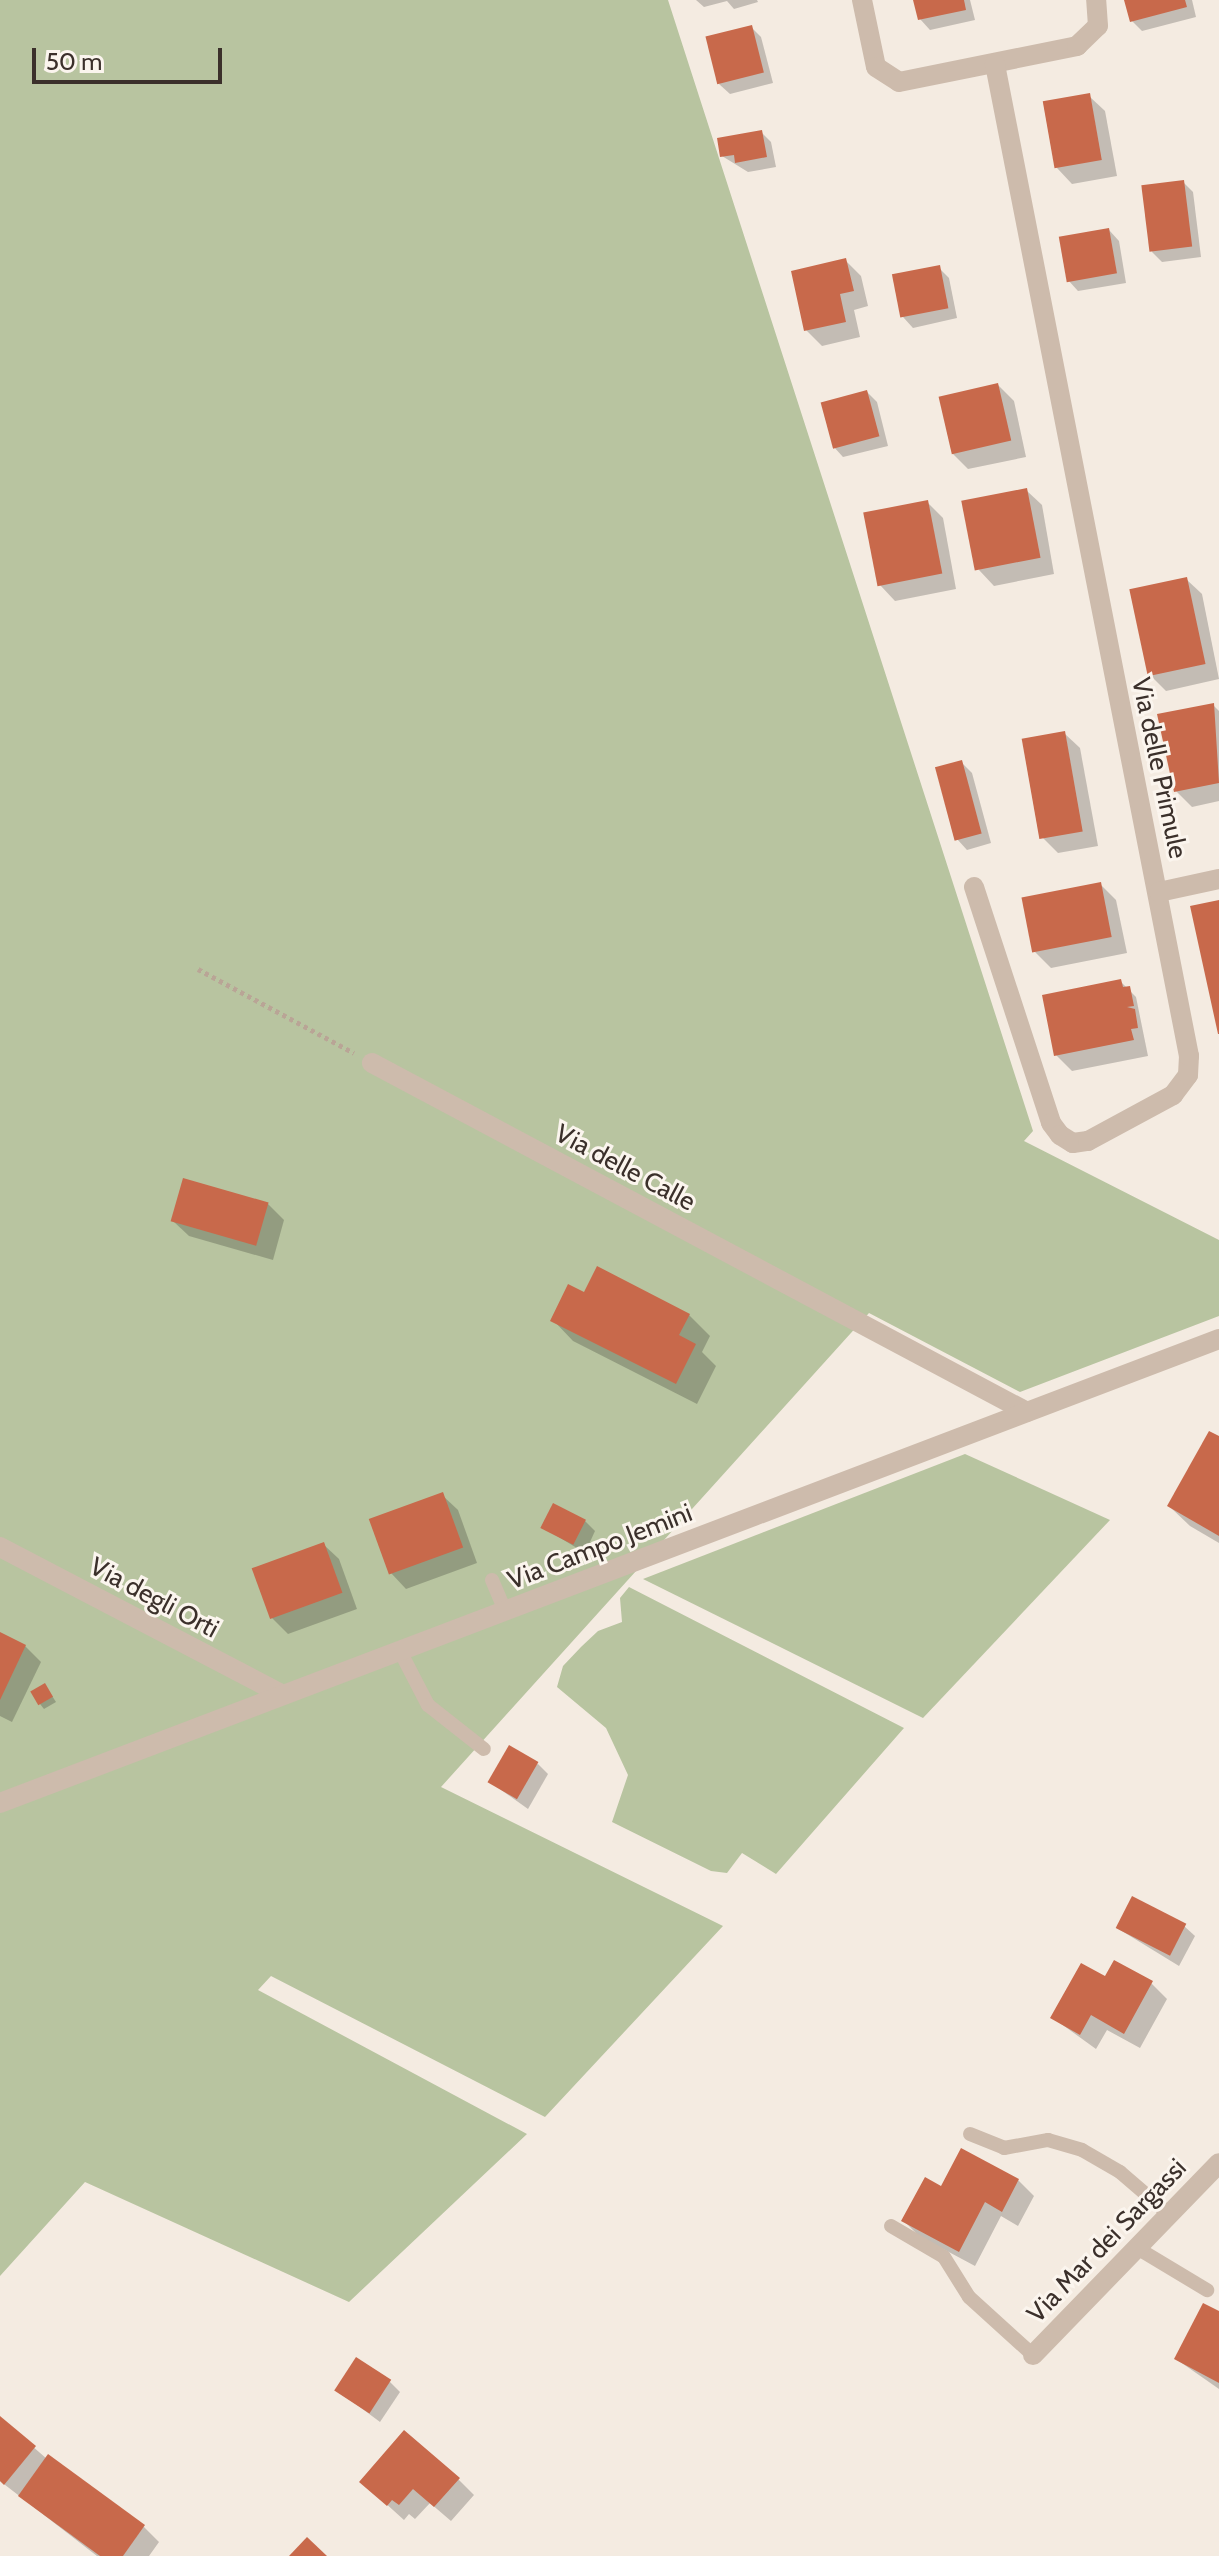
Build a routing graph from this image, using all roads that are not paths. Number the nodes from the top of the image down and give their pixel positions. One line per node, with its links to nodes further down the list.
1 (862, 0): 3 (street)
2 (1096, 0): 3 (street)
3 (995, 64): 6 (street, Via delle Primule)
4 (1219, 879): 6 (street)
5 (974, 887): 6 (street, Via delle Primule)
6 (1159, 892)
7 (372, 1063): 9 (street, Via delle Calle)
8 (1219, 1339): 9 (street, Via Campo Jemini)
9 (1027, 1412): 12 (street, Via Campo Jemini)
10 (0, 1547): 14 (street, Via degli Orti)
11 (492, 1580): 12 (lane)
12 (505, 1611): 13 (street, Via Campo Jemini)
13 (400, 1651): 14 (street, Via Campo Jemini); 15 (lane)
14 (283, 1695): 16 (street, Via Campo Jemini)
15 (484, 1749)
16 (0, 1803)
17 (970, 2134): 19 (lane)
18 (1216, 2171): 19 (street, Via Mar dei Sargassi)
19 (1170, 2215): 21 (street, Via Mar dei Sargassi)
20 (891, 2226): 23 (lane)
21 (1137, 2248): 22 (lane); 23 (street, Via Mar dei Sargassi)
22 (1207, 2290)
23 (1033, 2355)

